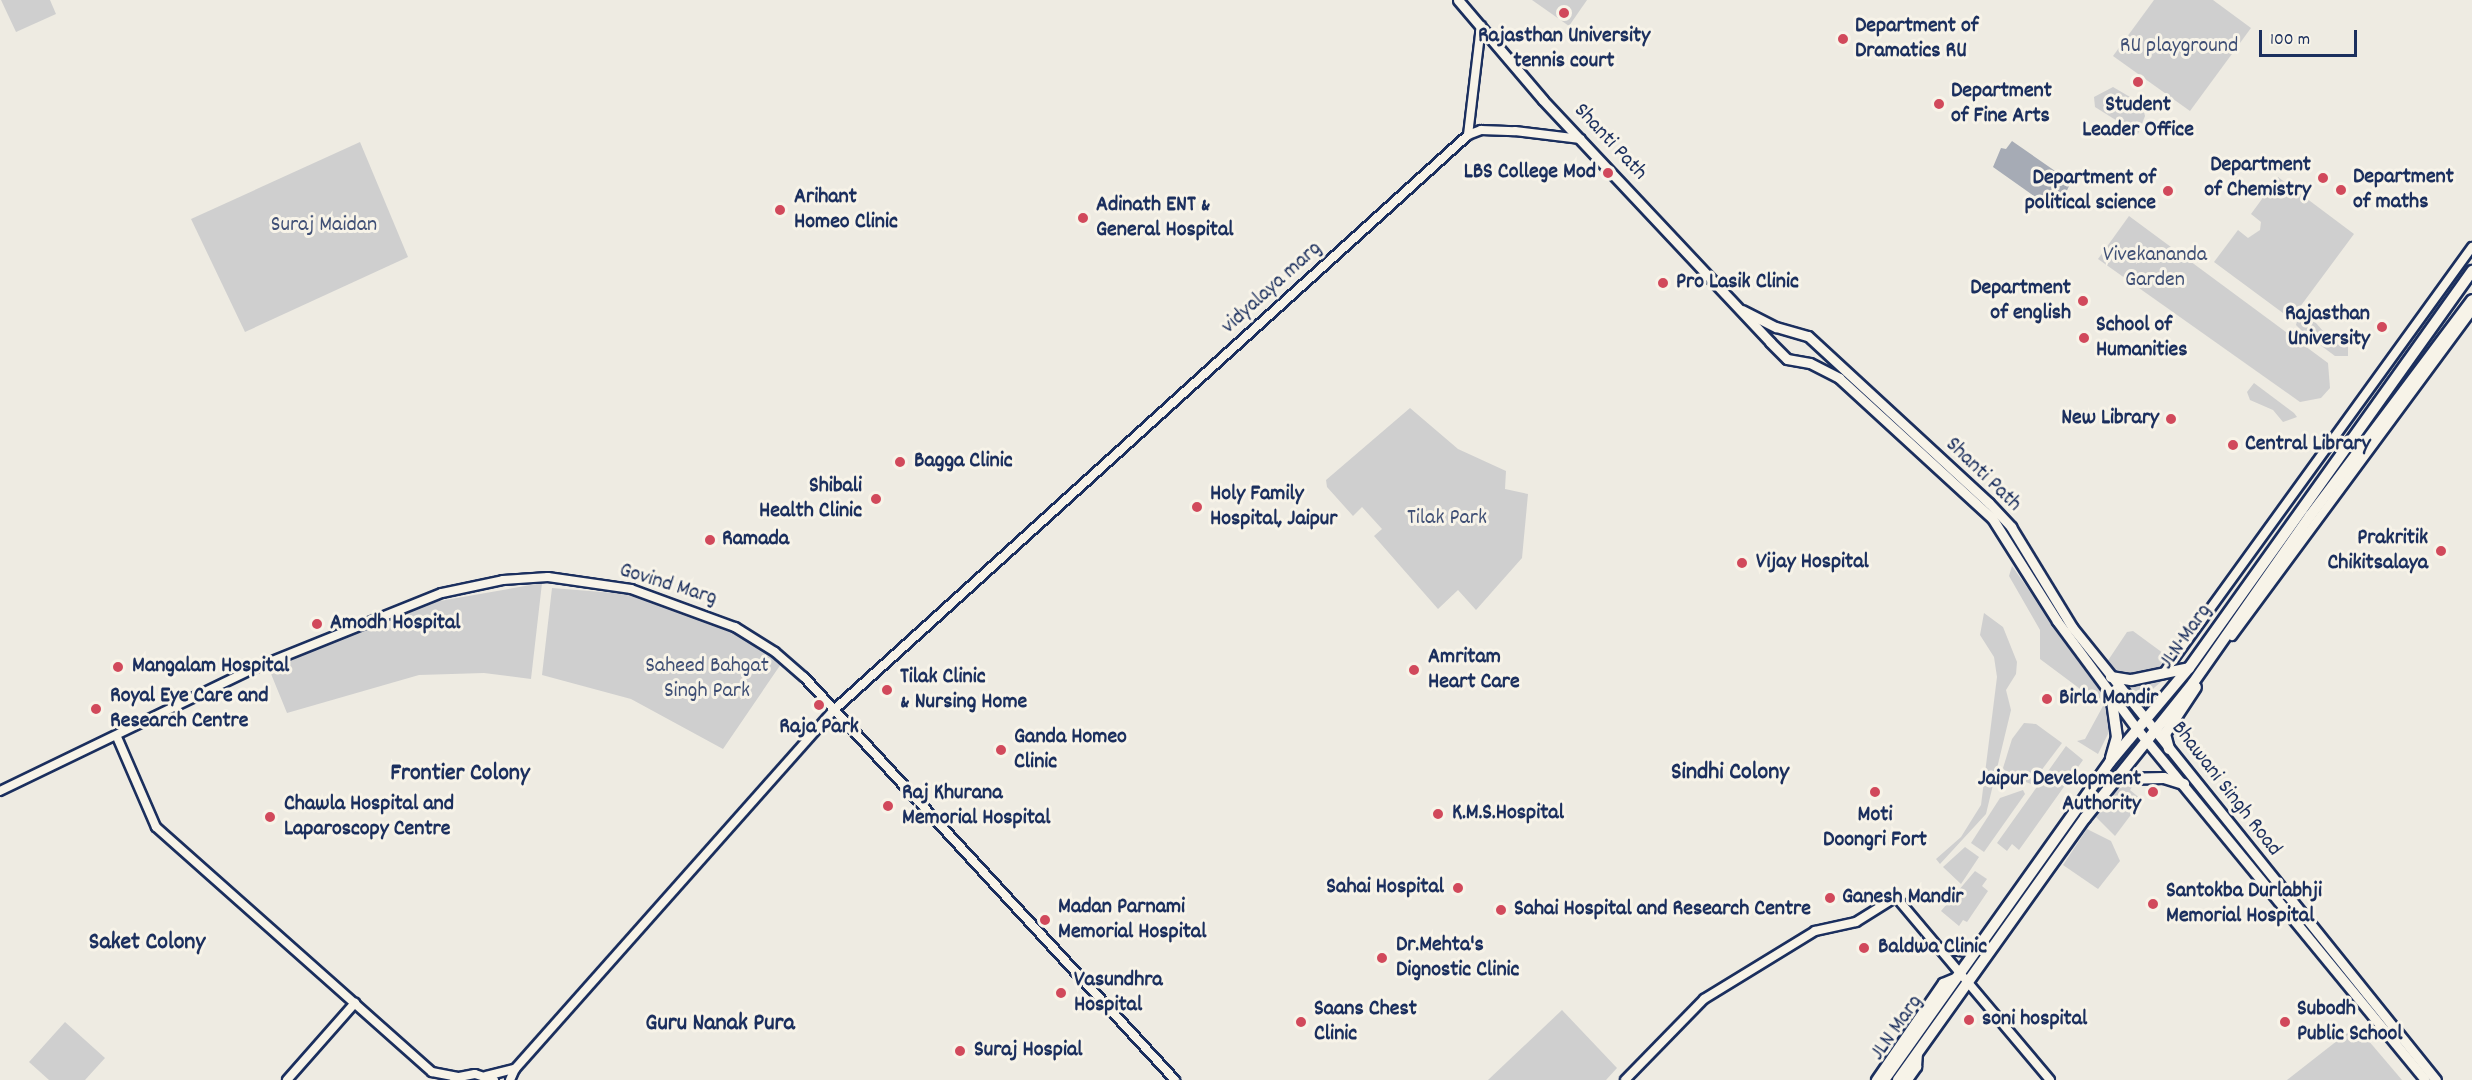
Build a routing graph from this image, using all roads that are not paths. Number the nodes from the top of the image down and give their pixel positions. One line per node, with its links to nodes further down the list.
1 (1458, 0): 2 (main road, Shanti Path)
2 (1481, 26): 3 (street); 4 (main road, Shanti Path)
3 (1468, 135): 4 (street); 19 (street, vidyalaya marg)
4 (1585, 140): 8 (main road, Shanti Path)
5 (2472, 247): 16 (street)
6 (2472, 271): 15 (main road, JLN Marg)
7 (2472, 300): 14 (main road, JLN Marg)
8 (1738, 307): 10 (main road); 12 (main road, Shanti Path)
9 (2472, 310): 14 (street)
10 (1793, 331): 11 (main road); 12 (main road)
11 (1811, 339): 13 (main road); 17 (main road, Shanti Path)
12 (1779, 349): 13 (main road)
13 (1799, 362): 18 (main road, Bhawani Singh Road)
14 (2221, 647): 21 (main road, JLN Marg); 25 (main road)
15 (2189, 668): 16 (main road); 20 (main road, JLN Marg)
16 (2162, 675): 17 (main road)
17 (2111, 677): 20 (main road, Shanti Path)
18 (2111, 694): 22 (main road, Bhawani Singh Road); 26 (main road)
19 (835, 709): 23 (street, Govind Marg); 36 (street, vidyalaya marg); 42 (street, Govind Marg)
20 (2145, 718): 21 (main road, Bhawani Singh Road); 22 (main road, JLN Marg)
21 (2154, 728): 24 (main road, JLN Marg); 25 (main road, Bhawani Singh Road)
22 (2137, 729): 24 (main road, Bhawani Singh Road); 26 (main road, JLN Marg)
23 (117, 737): 29 (street, Govind Marg); 34 (street)
24 (2146, 739): 27 (main road, JLN Marg); 28 (main road, Bhawani Singh Road)
25 (2169, 748): 50 (main road, Bhawani Singh Road)
26 (2111, 762): 31 (main road, JLN Marg)
27 (2114, 779): 28 (main road); 33 (main road, JLN Marg)
28 (2184, 784): 49 (main road, Bhawani Singh Road)
29 (0, 791)
30 (1943, 949): 31 (main road); 32 (street); 43 (street)
31 (1975, 951): 32 (main road, JLN Marg)
32 (1958, 974): 33 (street); 44 (street); 45 (main road, JLN Marg)
33 (1970, 982): 35 (main road, JLN Marg); 48 (street)
34 (355, 1003): 37 (street); 40 (street)
35 (1918, 1052): 46 (main road, JLN Marg); 47 (street)
36 (515, 1069): 39 (street); 41 (street, vidyalaya marg)
37 (434, 1076): 38 (street)
38 (454, 1078): 39 (street)
39 (490, 1078)
40 (287, 1080)
41 (510, 1080)
42 (1175, 1080)
43 (1624, 1080)
44 (1876, 1080)
45 (1884, 1080)
46 (1898, 1080)
47 (1908, 1080)
48 (2050, 1080)
49 (2425, 1080)
50 (2436, 1080)

